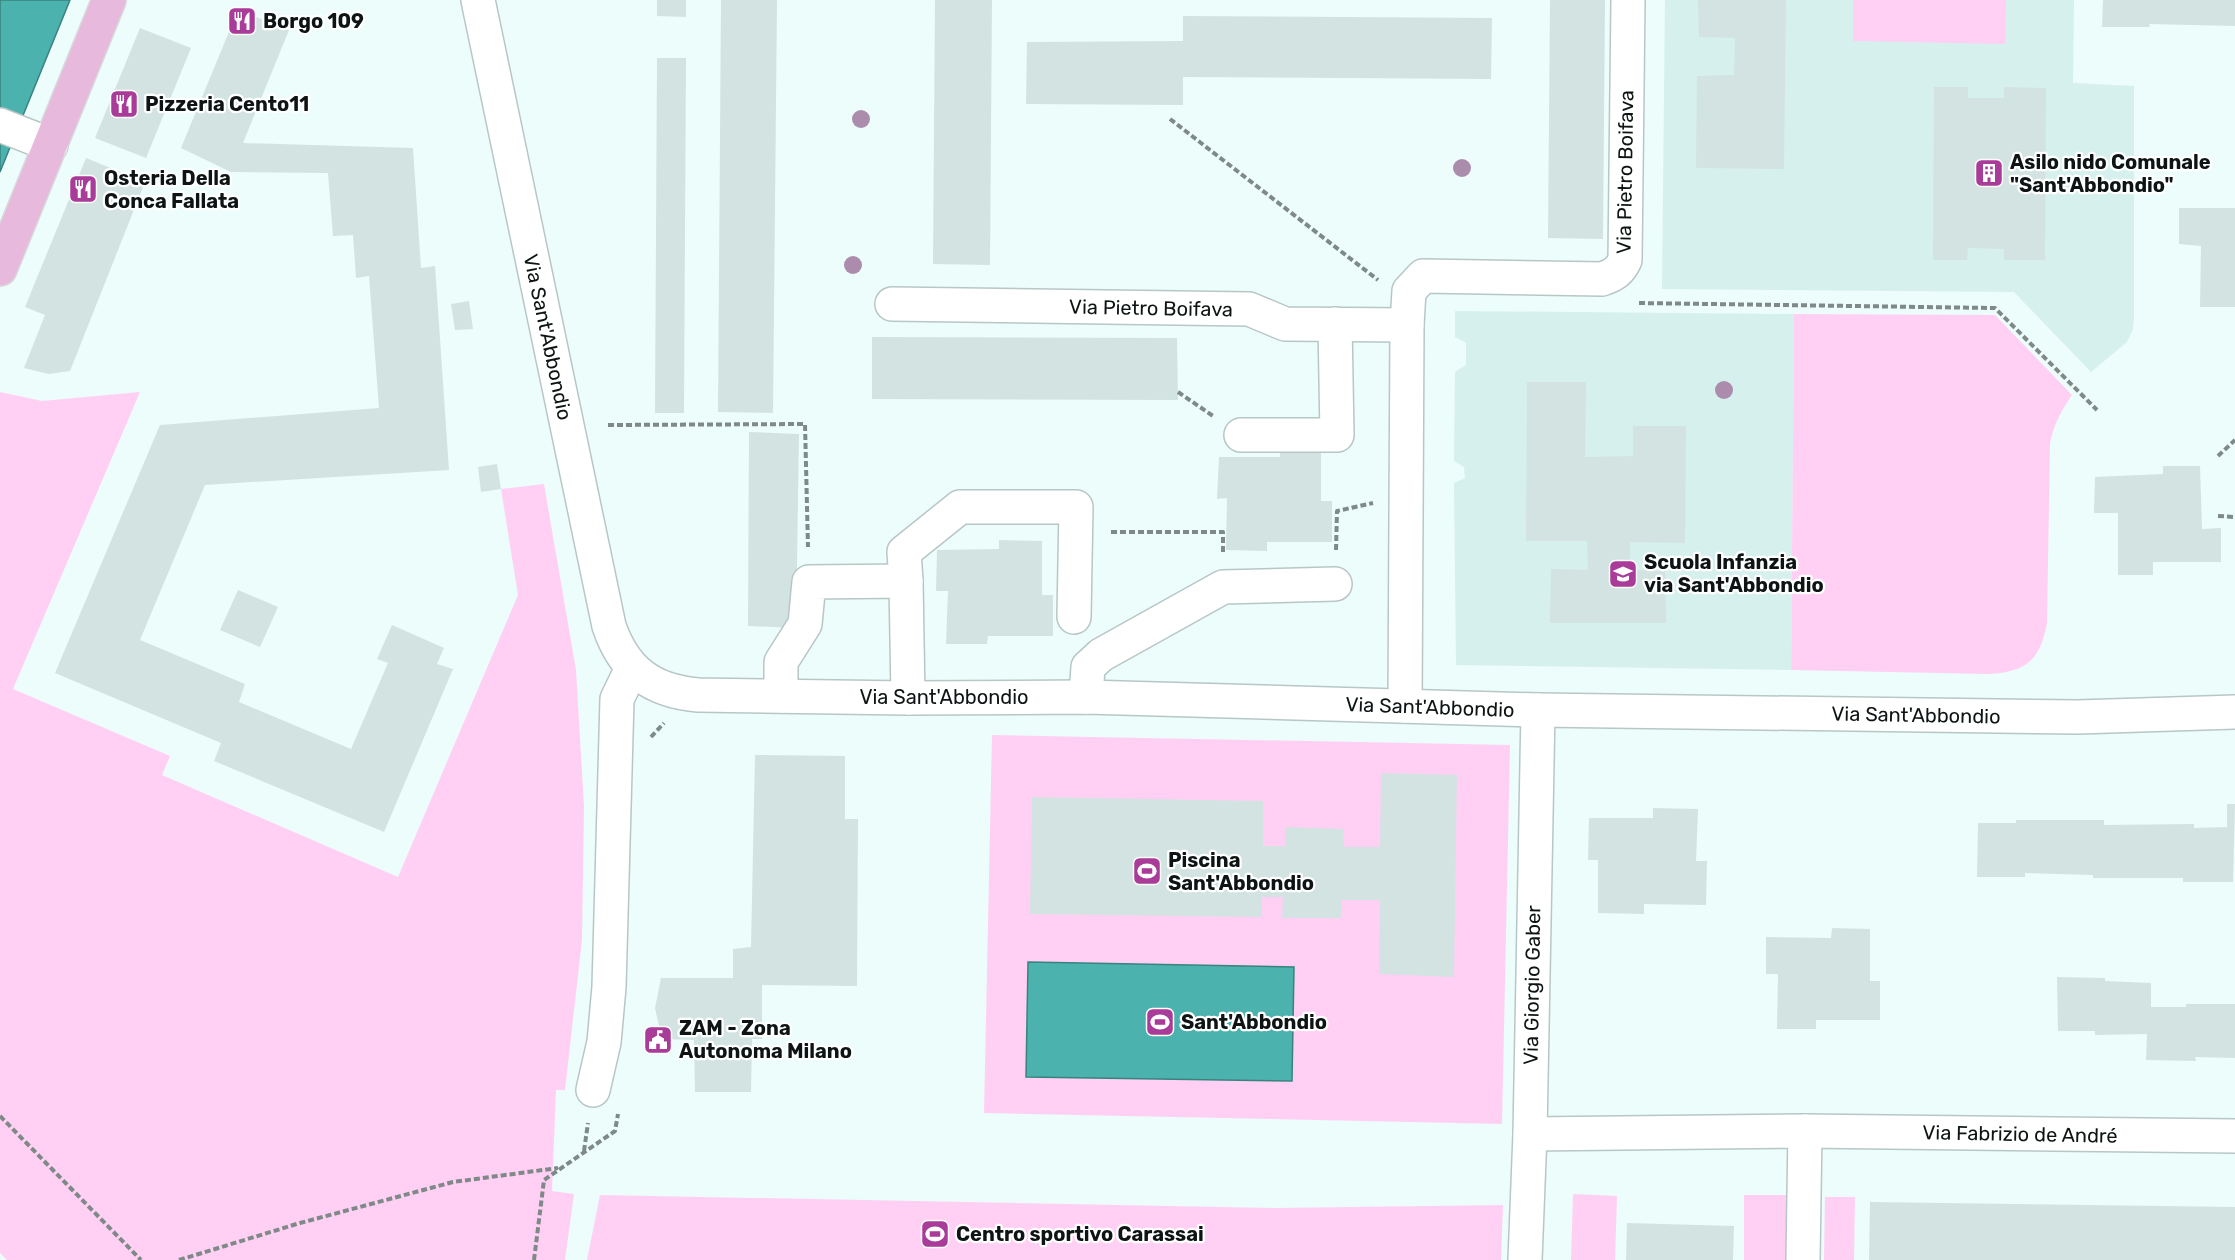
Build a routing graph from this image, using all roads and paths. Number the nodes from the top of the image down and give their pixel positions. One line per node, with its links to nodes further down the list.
1 (109, 0): 6 (main road)
2 (477, 0): 29 (street, Via Sant'Abbondio)
3 (1628, 0): 10 (street, Via Pietro Boifava)
4 (1170, 119): 10 (path)
5 (10, 129): 6 (street)
6 (51, 146): 7 (main road)
7 (0, 269)
8 (1639, 303): 13 (path)
9 (892, 304): 11 (street, Via Pietro Boifava)
10 (1407, 313): 11 (street, Via Pietro Boifava); 33 (street)
11 (1335, 324): 15 (street)
12 (1178, 392): 15 (path)
13 (2097, 410)
14 (608, 425): 25 (path)
15 (1241, 435)
16 (2235, 440): 17 (path)
17 (2228, 446): 18 (path); 19 (path)
18 (2235, 446)
19 (2218, 456)
20 (1383, 500): 26 (path)
21 (2218, 516): 22 (path)
22 (2235, 517)
23 (1076, 531): 24 (street); 27 (path); 28 (street)
24 (906, 581): 25 (street); 32 (street)
25 (809, 582): 30 (street)
26 (1335, 584): 27 (street)
27 (1223, 587): 31 (street)
28 (1074, 617)
29 (632, 668): 30 (street, Via Sant'Abbondio); 38 (street)
30 (781, 696): 32 (street, Via Sant'Abbondio)
31 (1086, 697): 32 (street, Via Sant'Abbondio); 33 (street, Via Sant'Abbondio)
32 (908, 698)
33 (1406, 706): 34 (street, Via Sant'Abbondio)
34 (1538, 710): 35 (street, Via Sant'Abbondio); 42 (street, Via Giorgio Gaber)
35 (2235, 712)
36 (666, 720): 37 (path)
37 (648, 741)
38 (593, 1090)
39 (619, 1109): 47 (path)
40 (0, 1116): 45 (path)
41 (1805, 1131): 42 (street, Via Fabrizio de André); 43 (street, Via Fabrizio de André); 49 (street)
42 (1530, 1134): 48 (street, Via Giorgio Gaber)
43 (2235, 1136)
44 (558, 1168): 46 (path)
45 (141, 1260)
46 (179, 1260)
47 (534, 1260)
48 (1525, 1260)
49 (1803, 1260)

